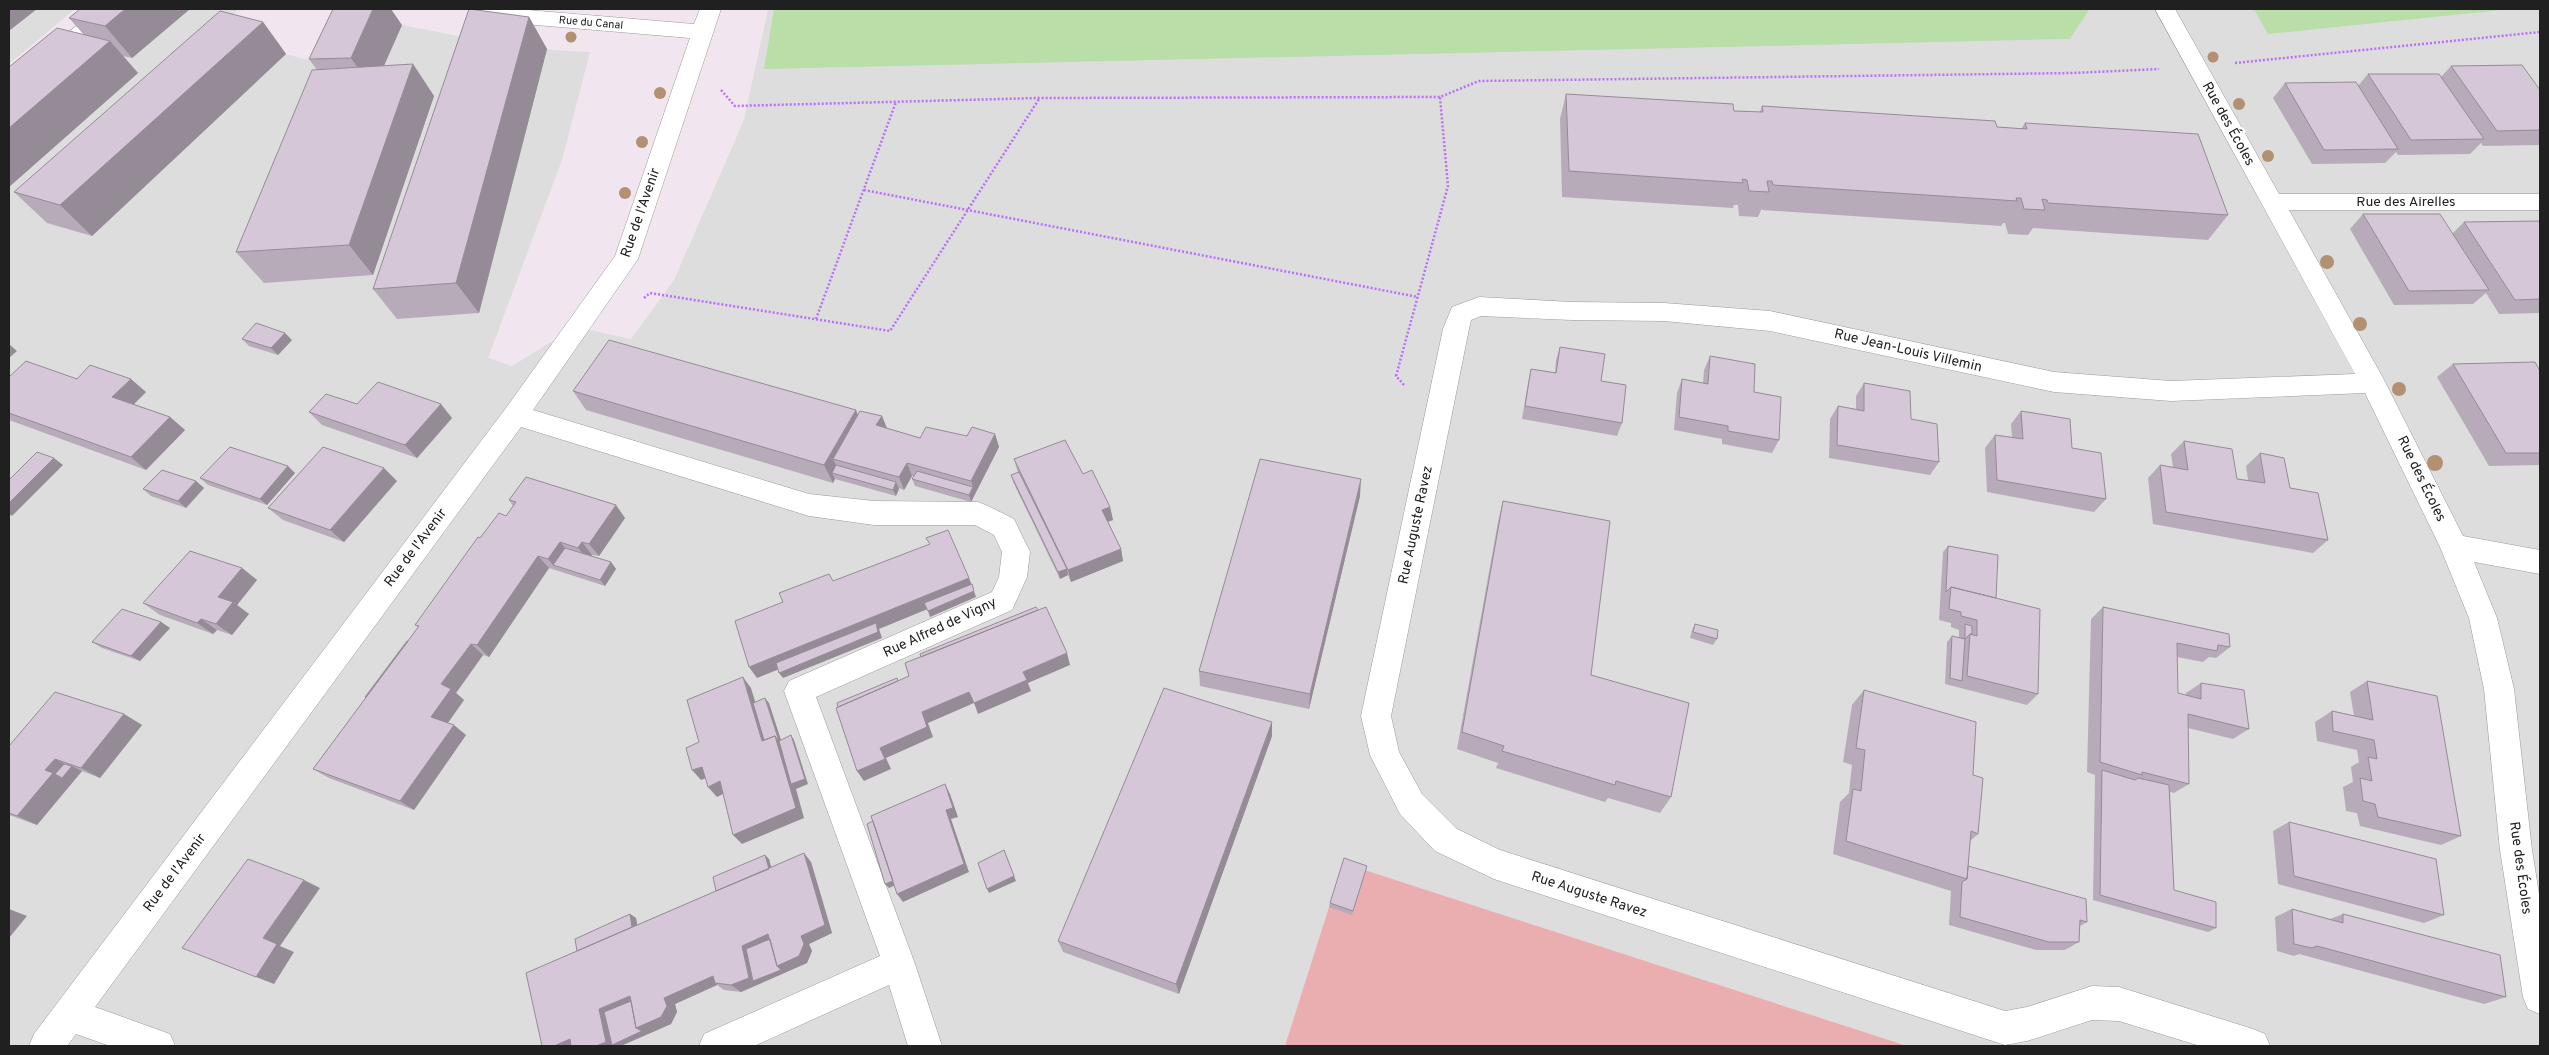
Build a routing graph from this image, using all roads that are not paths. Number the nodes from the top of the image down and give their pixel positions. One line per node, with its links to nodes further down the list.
1 (110, 9): 6 (street)
2 (480, 9): 5 (street, Rue du Canal)
3 (710, 9): 5 (street, Rue de l'Avenir)
4 (2165, 9): 7 (street, Rue des Écoles)
5 (702, 32): 11 (street, Rue de l'Avenir)
6 (9, 94)
7 (2272, 202): 8 (street, Rue des Airelles); 10 (street, Rue des Écoles)
8 (2540, 202)
9 (1456, 329): 10 (street, Rue Jean-Louis Villemin); 21 (street, Rue Auguste Ravez)
10 (2373, 383): 12 (street, Rue des Écoles)
11 (515, 415): 14 (street, Rue Alfred de Vigny); 16 (street, Rue de l'Avenir)
12 (2454, 546): 13 (street); 15 (street, Rue des Écoles)
13 (2540, 562)
14 (899, 964): 19 (street); 20 (street, Rue Alfred de Vigny)
15 (2540, 997)
16 (69, 1015): 17 (street, Rue de l'Avenir); 18 (street)
17 (46, 1046)
18 (158, 1046)
19 (716, 1046)
20 (925, 1046)
21 (2253, 1046)

